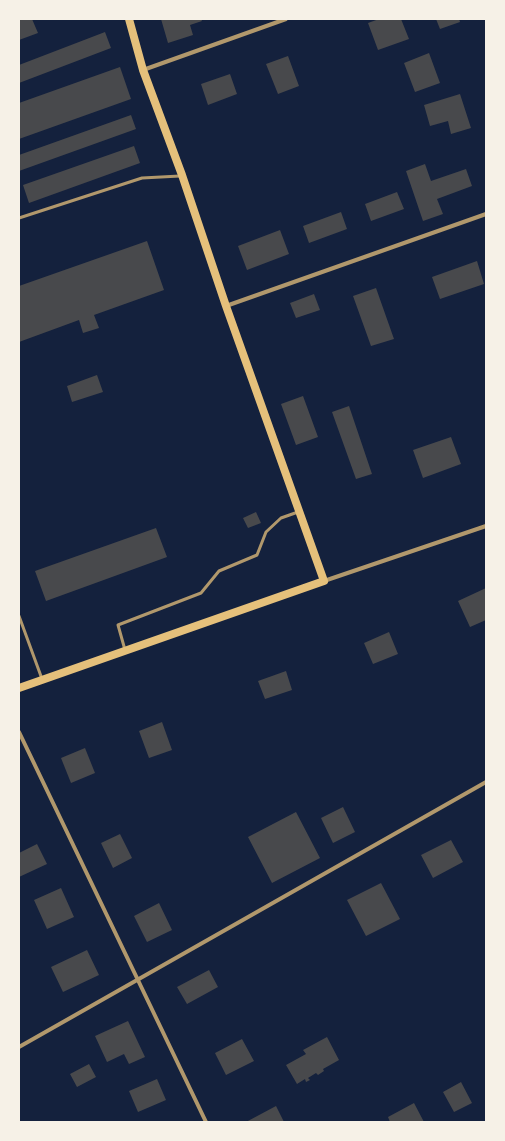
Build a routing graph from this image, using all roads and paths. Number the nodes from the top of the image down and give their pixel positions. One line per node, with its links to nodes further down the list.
1 (129, 19): 3 (main road)
2 (286, 19): 3 (street)
3 (143, 70): 4 (main road)
4 (182, 175): 6 (lane); 7 (main road)
5 (486, 214): 7 (street)
6 (19, 218)
7 (226, 306): 8 (main road)
8 (299, 512): 10 (main road); 12 (lane)
9 (486, 526): 10 (street)
10 (324, 581): 12 (main road)
11 (19, 616): 13 (lane)
12 (125, 650): 13 (main road)
13 (42, 679): 14 (main road)
14 (19, 688)
15 (19, 732): 17 (street)
16 (486, 782): 17 (street)
17 (138, 979): 18 (street); 19 (street)
18 (19, 1047)
19 (206, 1122)

